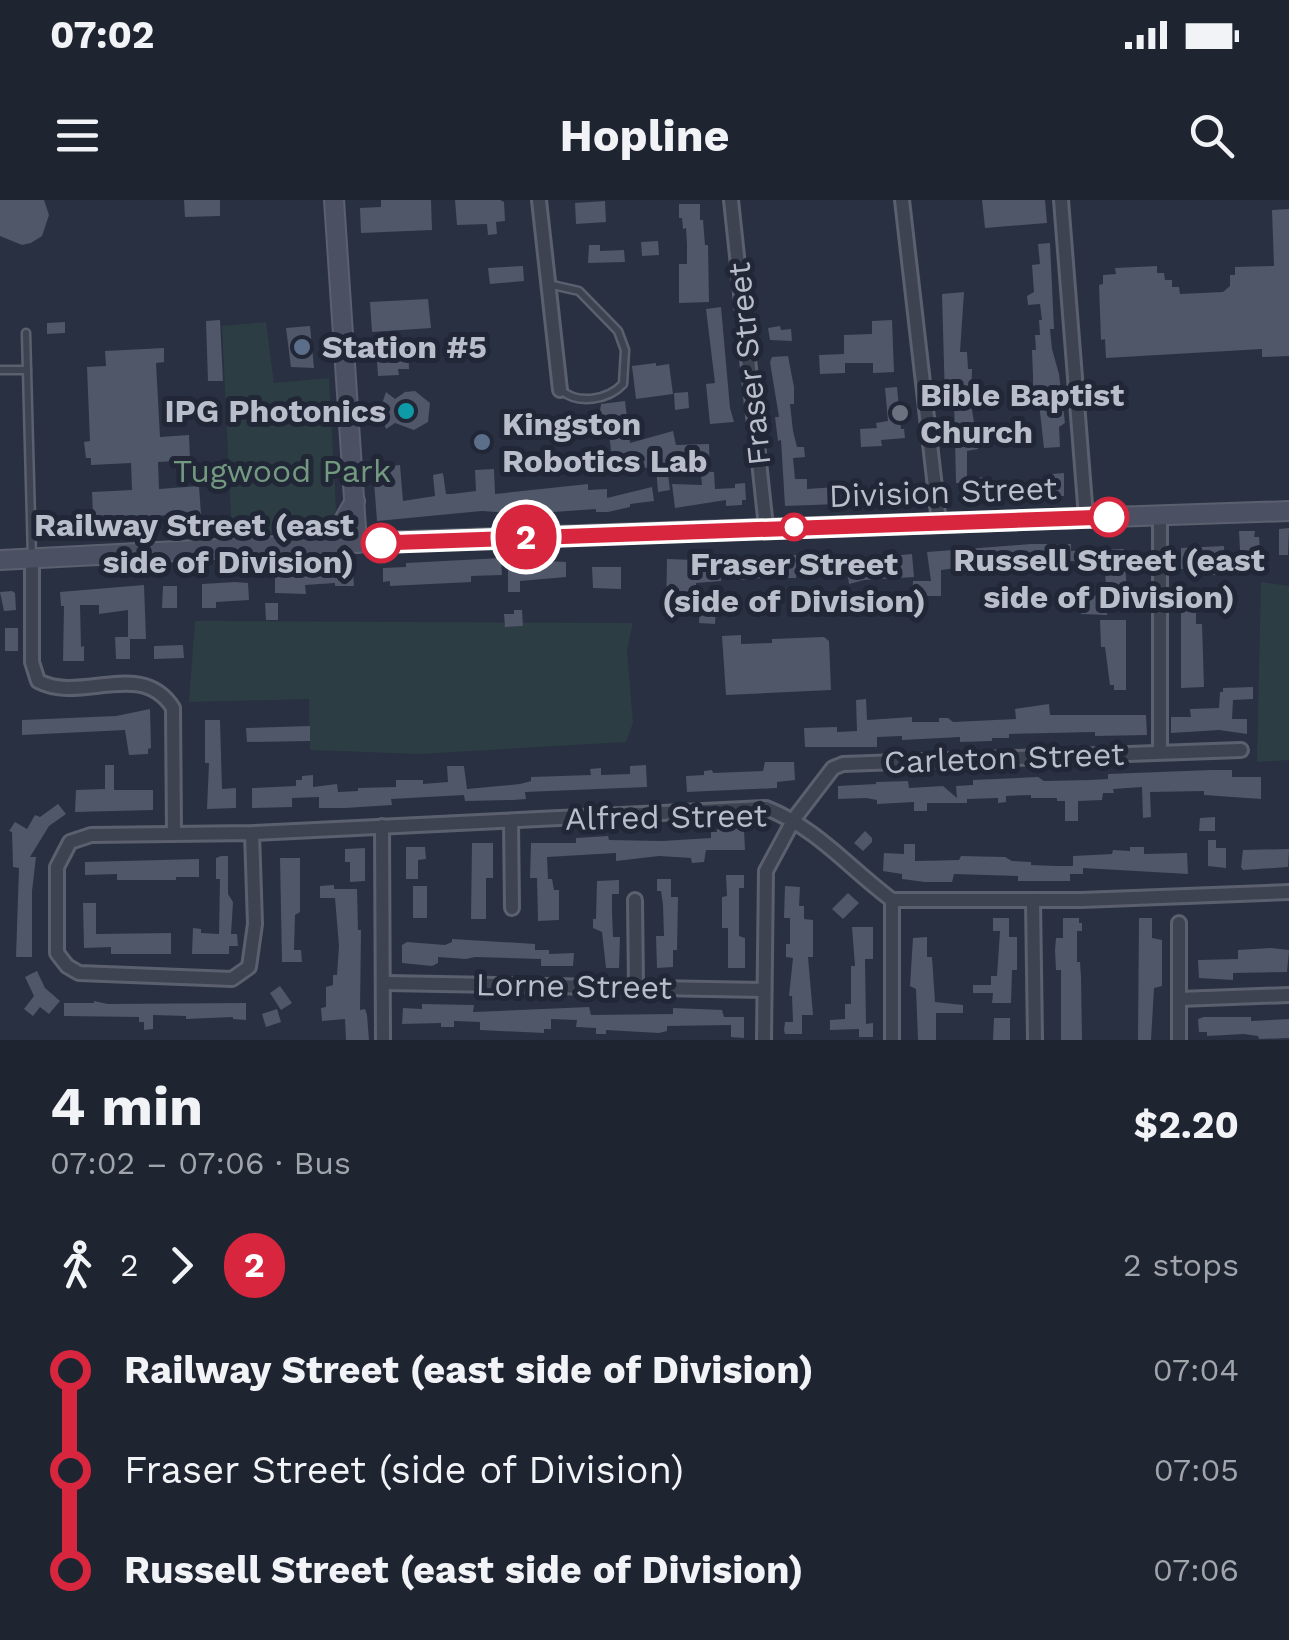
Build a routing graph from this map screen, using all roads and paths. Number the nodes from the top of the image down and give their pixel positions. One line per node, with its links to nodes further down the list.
1 (334, 200): 11 (main road)
2 (539, 200): 6 (street)
3 (730, 200): 16 (street, Fraser Street)
4 (902, 200): 15 (street)
5 (1061, 200): 14 (street)
6 (548, 284): 10 (street); 10 (lane)
7 (26, 334): 9 (lane)
8 (0, 370): 9 (lane)
9 (26, 370): 19 (lane)
10 (560, 390)
11 (355, 500): 17 (main road); 18 (main road)
12 (1289, 511): 13 (main road, Division Street)
13 (1160, 516): 14 (main road, Division Street); 22 (street)
14 (1086, 517): 15 (main road, Division Street)
15 (939, 522): 16 (main road, Division Street)
16 (766, 528): 17 (main road, Division Street)
17 (357, 543): 18 (main road, Division Street)
18 (316, 544): 19 (main road, Division Street)
19 (32, 558): 20 (main road, Division Street); 27 (street)
20 (0, 560)
21 (1241, 750): 22 (street, Carleton Street)
22 (1160, 752): 23 (street, Carleton Street)
23 (794, 819): 24 (street, Alfred Street); 30 (street, Alfred Street); 36 (street, Carleton Street)
24 (511, 821): 25 (street, Alfred Street); 32 (street)
25 (382, 826): 26 (street, Alfred Street); 34 (street)
26 (252, 833): 27 (street, Alfred Street); 27 (street, Alfred Street)
27 (174, 834)
28 (1289, 892): 31 (street)
29 (635, 900): 35 (street)
30 (892, 900): 31 (street); 41 (street)
31 (1034, 901): 42 (street)
32 (512, 908)
33 (1180, 923): 38 (street)
34 (385, 983): 35 (street, Lorne Street); 39 (street)
35 (636, 987): 36 (street, Lorne Street)
36 (764, 990): 40 (street, Carleton Street)
37 (1289, 995): 38 (street)
38 (1179, 999): 43 (street)
39 (383, 1040)
40 (764, 1040)
41 (892, 1040)
42 (1035, 1040)
43 (1179, 1040)

